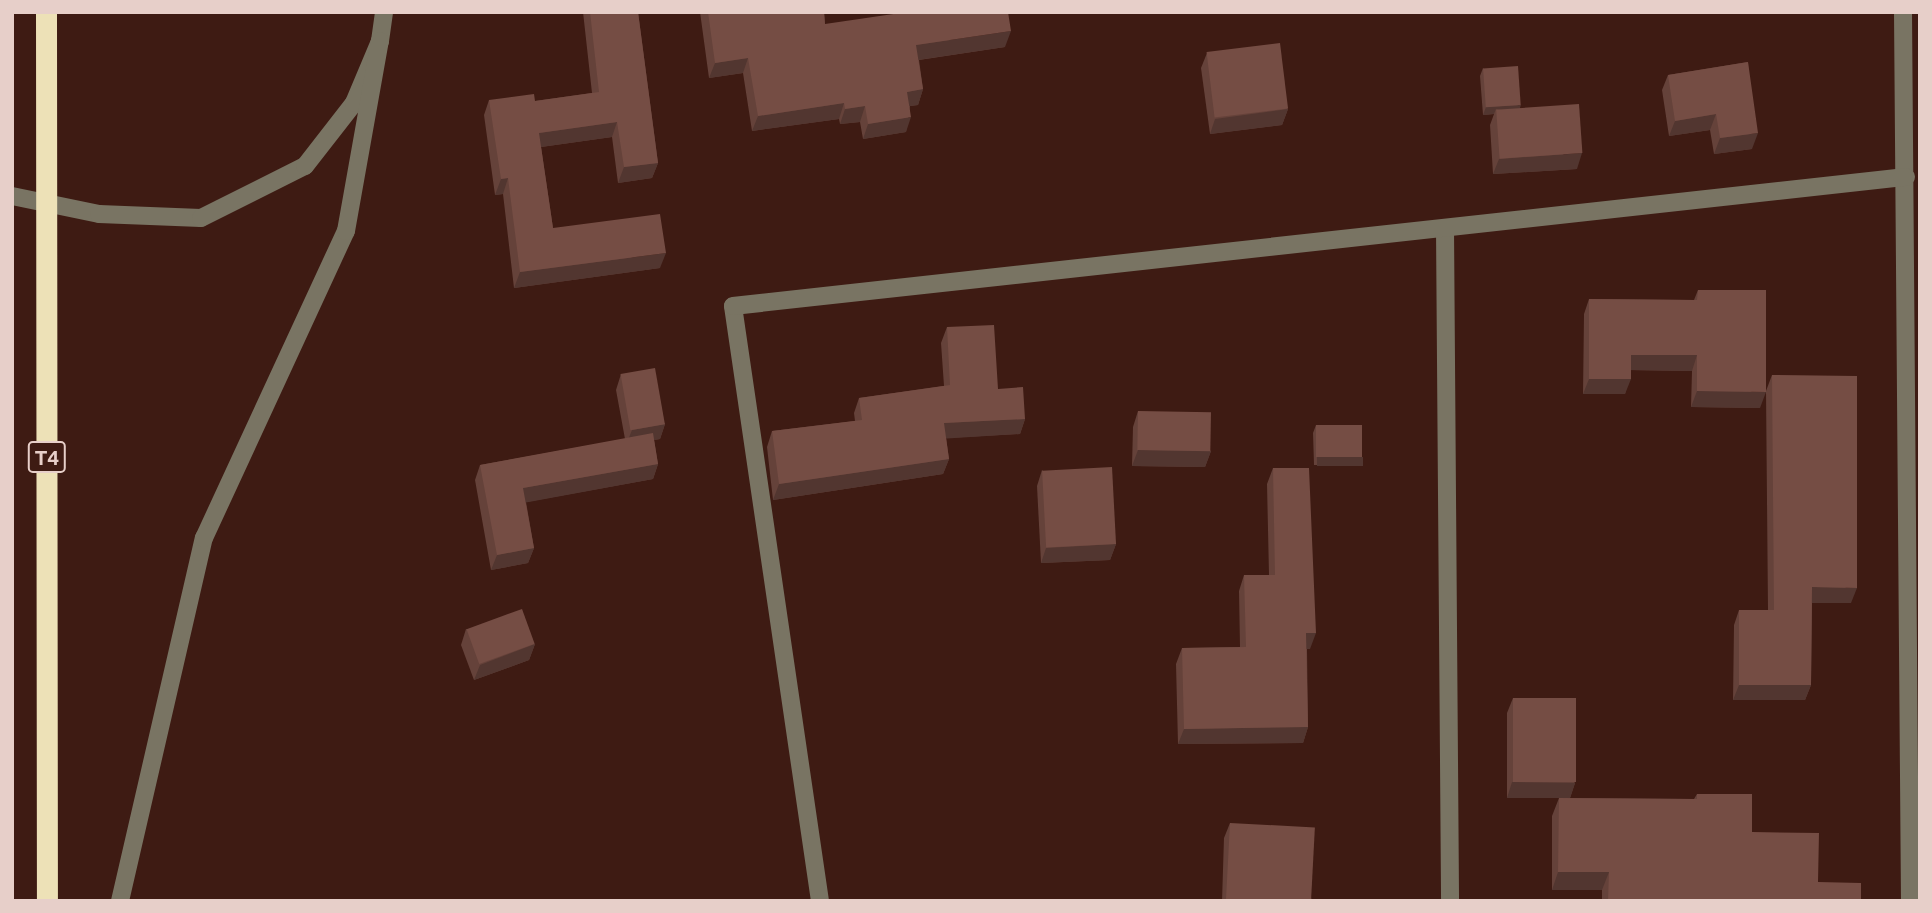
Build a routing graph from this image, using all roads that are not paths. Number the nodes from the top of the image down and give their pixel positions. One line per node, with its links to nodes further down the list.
1 (46, 12): 7 (highway, T4)
2 (384, 12): 4 (street)
3 (1903, 12): 5 (street)
4 (380, 41): 7 (street); 11 (street)
5 (1906, 177): 8 (street); 9 (street)
6 (12, 196): 7 (street)
7 (47, 203): 10 (highway, T4)
8 (1446, 228): 12 (street); 13 (street)
9 (1916, 761): 14 (street)
10 (47, 900)
11 (120, 901)
12 (820, 901)
13 (1450, 901)
14 (1910, 901)

